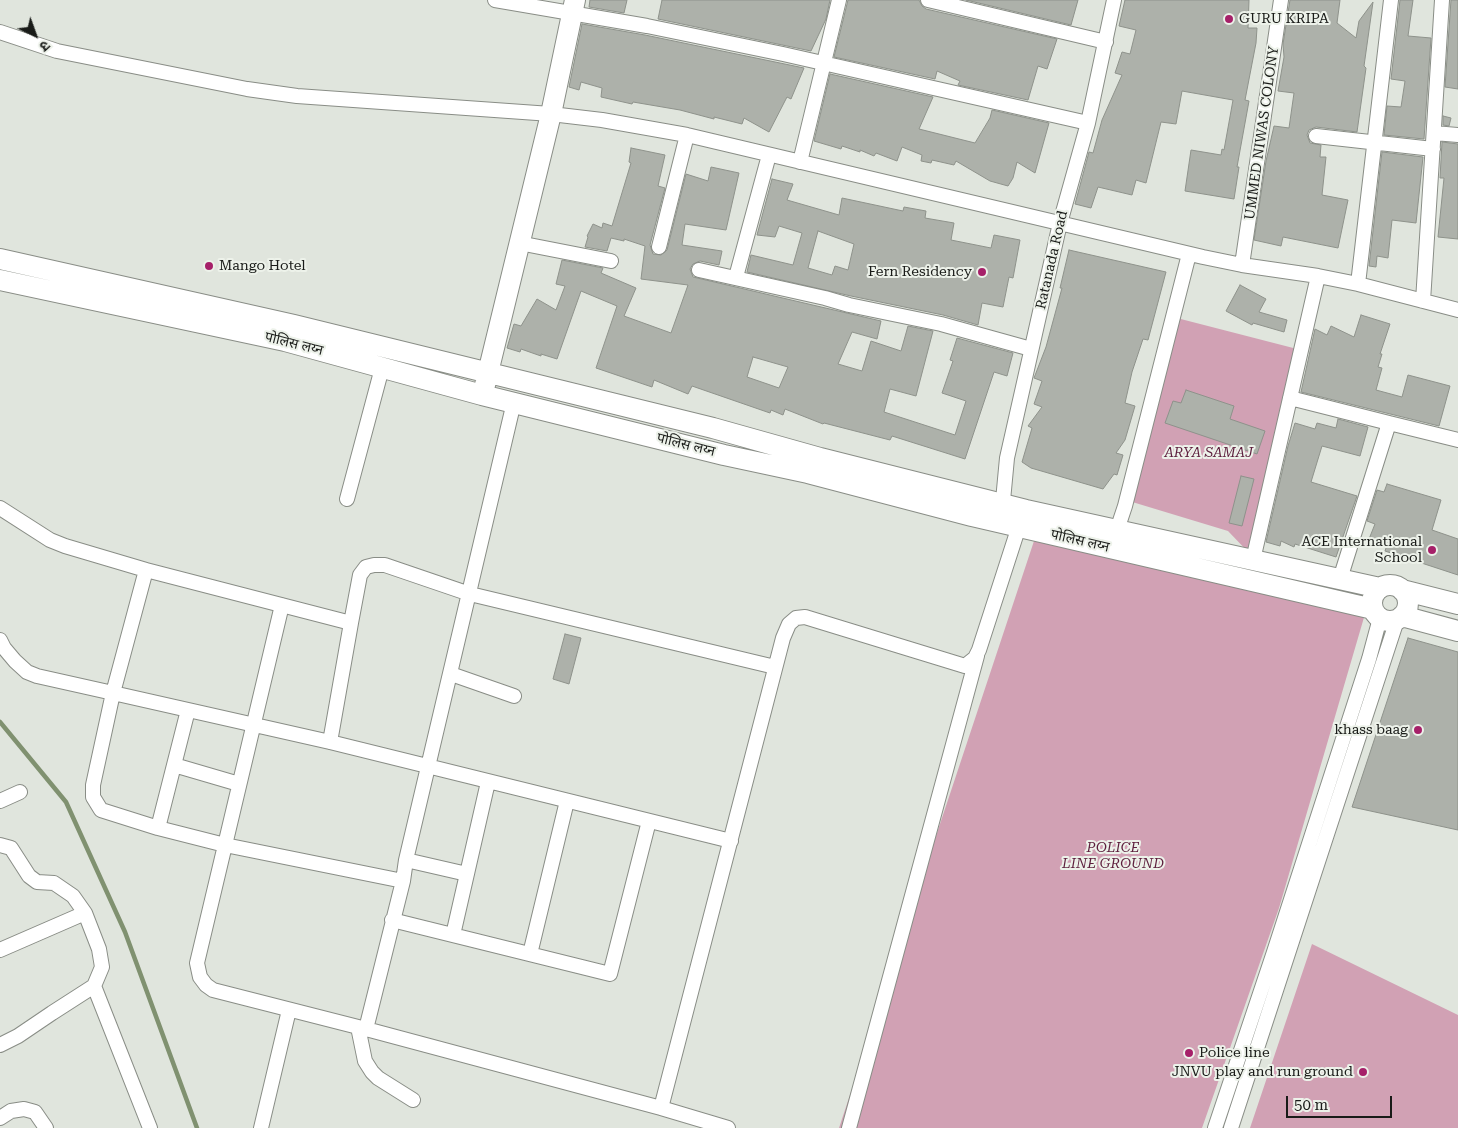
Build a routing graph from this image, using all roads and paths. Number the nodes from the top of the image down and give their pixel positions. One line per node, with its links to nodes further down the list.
1 (495, 0): 8 (street)
2 (839, 0): 11 (street)
3 (928, 0): 10 (street)
4 (1114, 0): 10 (street, Ratanada Road)
5 (1281, 0): 28 (street, UMMED NIWAS COLONY)
6 (1391, 0): 18 (street)
7 (1442, 0): 14 (street)
8 (574, 7): 11 (street); 12 (street)
9 (0, 32): 12 (street)
10 (1106, 42): 13 (street, Ratanada Road)
11 (825, 63): 13 (street); 21 (street)
12 (551, 114): 15 (street); 23 (street)
13 (1088, 123): 22 (street, Ratanada Road)
14 (1434, 133): 16 (street); 19 (street)
15 (688, 135): 20 (street); 24 (street)
16 (1458, 135)
17 (1316, 136): 18 (street)
18 (1374, 142): 19 (street); 33 (street)
19 (1433, 148): 34 (street)
20 (769, 155): 21 (street); 31 (street)
21 (800, 162): 22 (street)
22 (1060, 223): 25 (street); 36 (street, Ratanada Road)
23 (519, 243): 27 (street); 38 (street)
24 (659, 247)
25 (1190, 254): 28 (street); 47 (street)
26 (0, 259): 38 (street)
27 (611, 261)
28 (1242, 265): 30 (street)
29 (699, 270): 31 (street)
30 (1318, 276): 33 (street); 40 (street)
31 (736, 277): 36 (street)
32 (0, 280): 37 (street, पोलिस लय्न)
33 (1358, 284): 34 (street)
34 (1423, 301): 35 (street)
35 (1458, 310)
36 (1032, 349): 46 (street, Ratanada Road)
37 (382, 368): 39 (street, पोलिस लय्न); 44 (street)
38 (488, 373): 39 (street); 46 (street)
39 (482, 395): 41 (street, पोलिस लय्न)
40 (1290, 398): 42 (street); 48 (street)
41 (514, 402): 46 (street, पोलिस लय्न); 53 (street)
42 (1390, 423): 43 (street); 50 (street)
43 (1458, 440)
44 (347, 499)
45 (0, 508): 49 (street)
46 (1011, 516): 47 (street); 56 (street, पोलिस लय्न); 60 (street, Ratanada Road)
47 (1117, 530): 48 (street)
48 (1253, 560): 50 (street)
49 (146, 570): 55 (street); 63 (street)
50 (1340, 579): 51 (street)
51 (1380, 588): 52 (street); 56 (street)
52 (1402, 590): 54 (street); 56 (street)
53 (470, 594): 57 (street); 61 (street); 62 (street)
54 (1458, 604)
55 (282, 605): 57 (street); 66 (street)
56 (1388, 616): 58 (street, पोलिस लय्न); 100 (street); 101 (street)
57 (351, 623): 67 (street)
58 (1458, 630)
59 (0, 640): 63 (street)
60 (979, 650): 61 (street); 99 (street, Ratanada Road)
61 (775, 667): 77 (street)
62 (451, 674): 64 (street); 69 (street)
63 (113, 693): 65 (street); 76 (street)
64 (514, 696)
65 (188, 710): 66 (street); 68 (street)
66 (253, 725): 67 (street); 71 (street)
67 (330, 742): 69 (street)
68 (174, 765): 71 (street); 76 (street)
69 (428, 767): 70 (street); 80 (street)
70 (488, 782): 74 (street); 81 (street)
71 (239, 784): 79 (street)
72 (20, 792): 73 (street)
73 (0, 801)
74 (568, 801): 75 (street); 87 (street)
75 (649, 821): 77 (street); 87 (street)
76 (158, 828): 79 (street)
77 (731, 841): 93 (street)
78 (0, 845): 83 (street)
79 (225, 845): 82 (street); 89 (street)
80 (406, 860): 81 (street); 82 (street)
81 (467, 874): 85 (street)
82 (403, 881): 84 (street)
83 (85, 914): 86 (street); 88 (street)
84 (392, 920): 85 (street); 90 (street)
85 (453, 935): 87 (street)
86 (0, 950)
87 (530, 954)
88 (94, 986): 91 (street); 96 (street)
89 (288, 1010): 90 (street); 97 (street)
90 (362, 1028): 92 (street); 93 (street)
91 (0, 1045)
92 (413, 1100)
93 (661, 1108): 98 (street)
94 (0, 1118): 95 (street)
95 (46, 1128)
96 (150, 1128)
97 (261, 1128)
98 (728, 1128)
99 (849, 1128)
100 (1215, 1128)
101 (1231, 1128)

